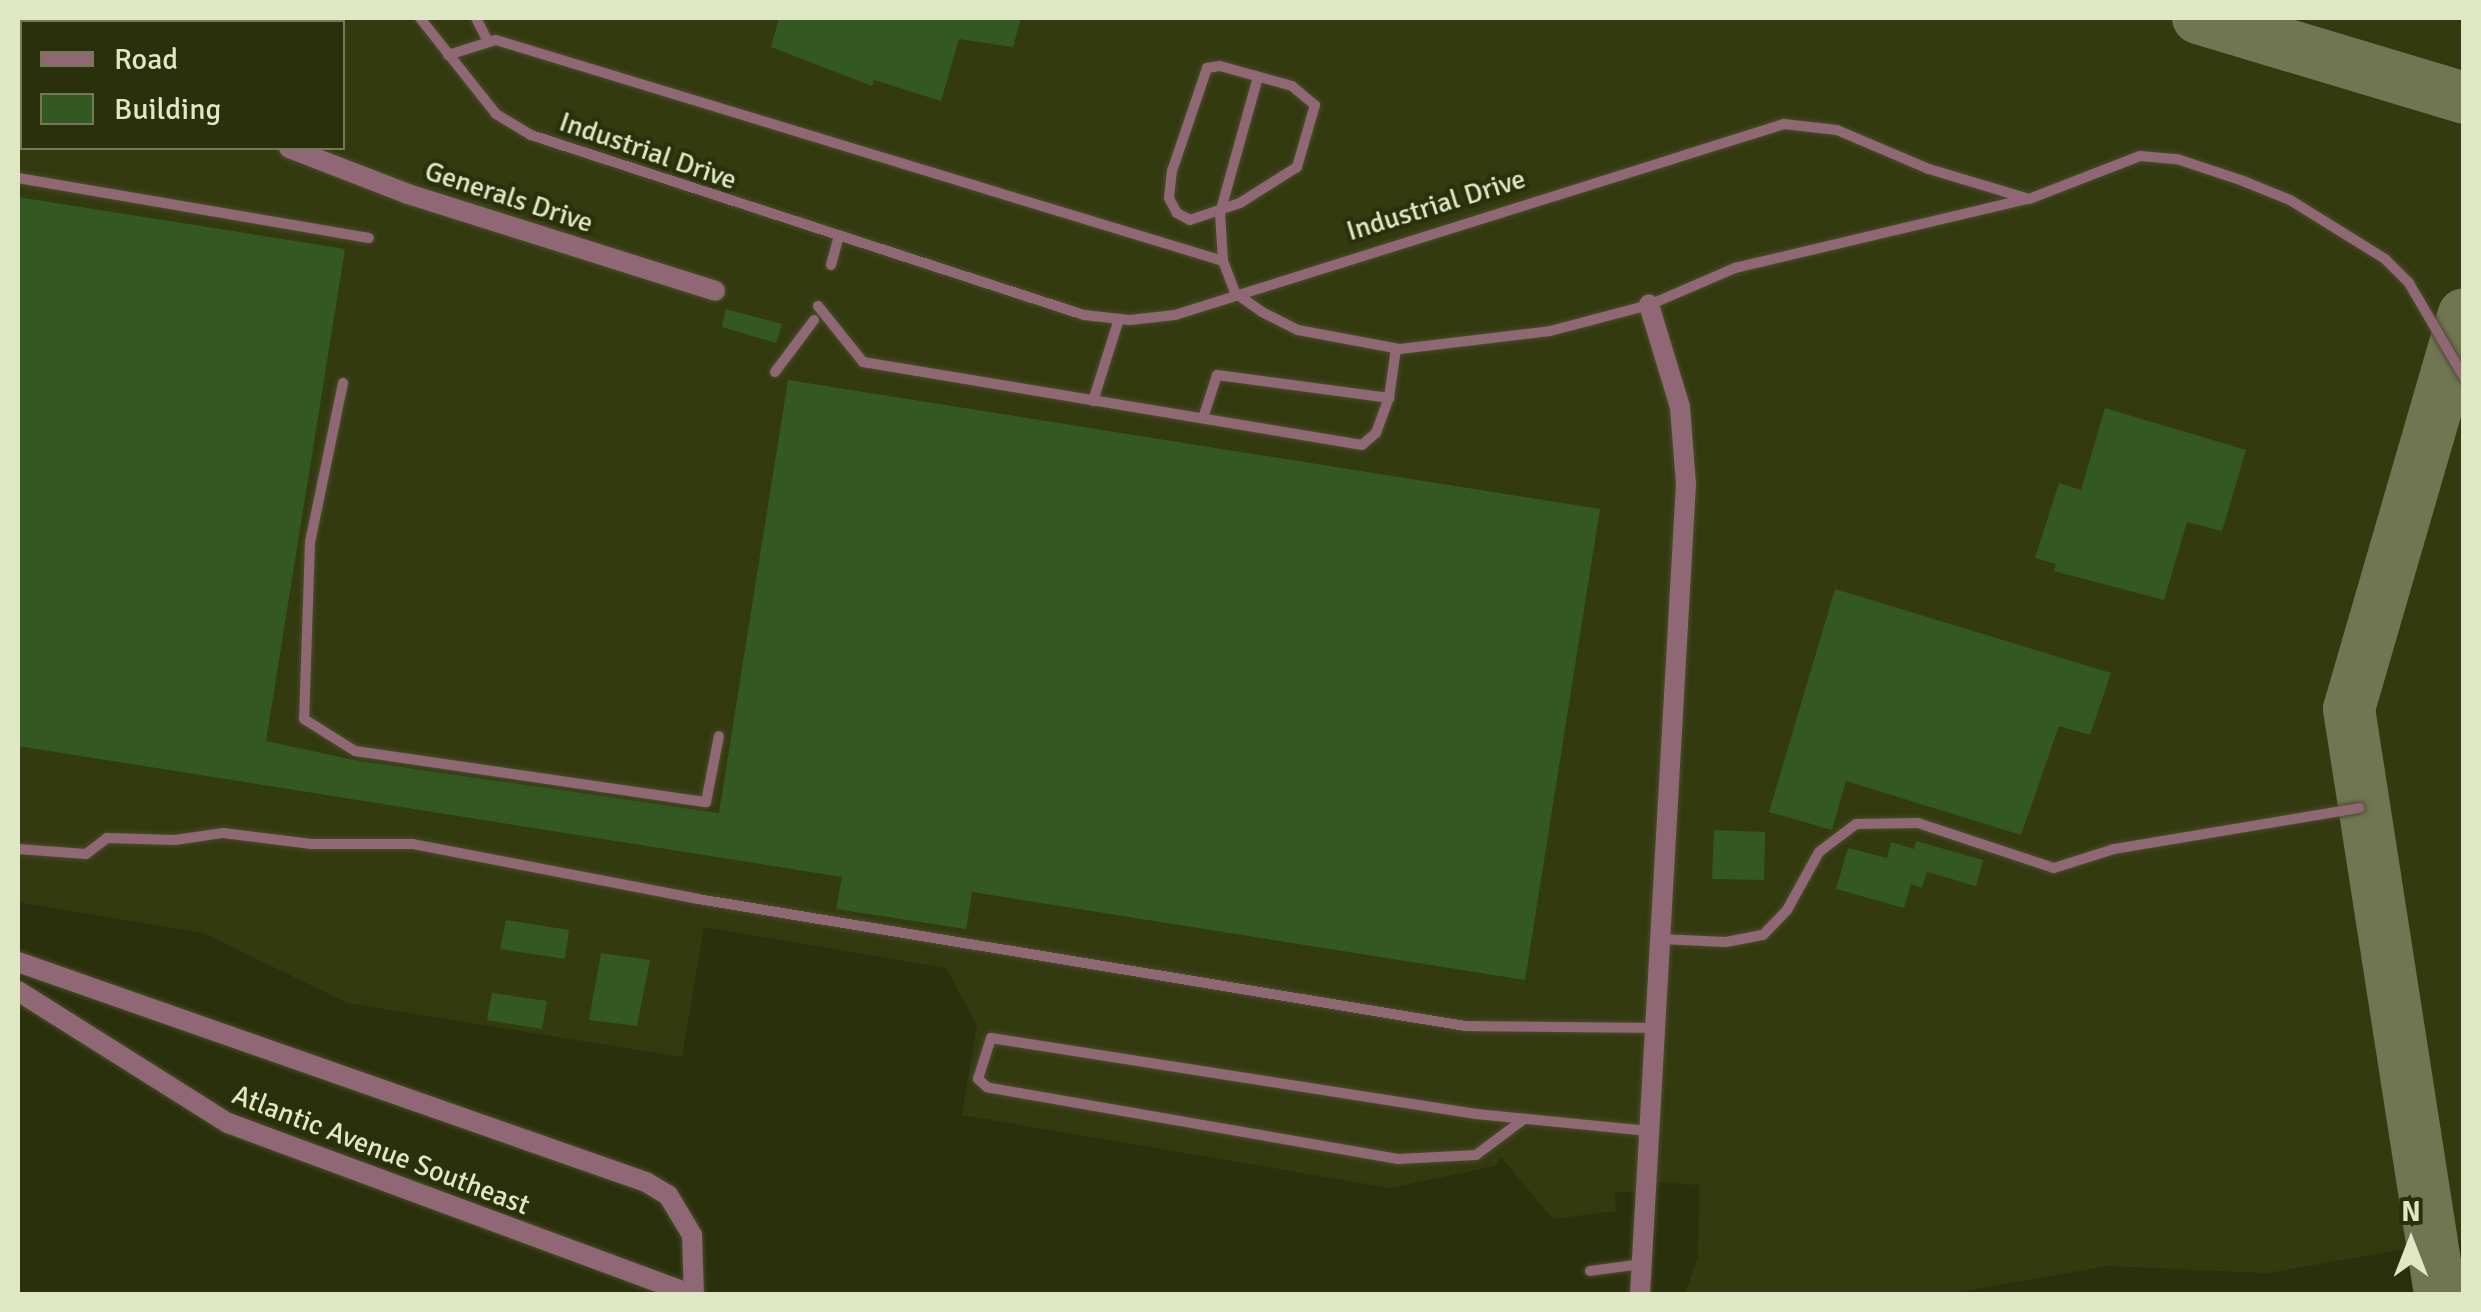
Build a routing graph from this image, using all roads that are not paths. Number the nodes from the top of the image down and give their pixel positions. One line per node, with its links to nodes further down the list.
1 (420, 18): 4 (lane, Industrial Drive)
2 (476, 18): 3 (lane)
3 (488, 42): 4 (lane); 12 (lane)
4 (448, 55): 11 (lane, Industrial Drive)
5 (1258, 78): 9 (lane); 9 (lane); 9 (lane)
6 (294, 150): 14 (street, Generals Drive)
7 (18, 178): 10 (lane)
8 (2028, 198): 15 (lane, Industrial Drive); 16 (lane); 22 (lane)
9 (1220, 213): 12 (lane)
10 (370, 238)
11 (838, 238): 13 (lane); 18 (lane, Industrial Drive)
12 (1223, 261): 15 (lane)
13 (830, 265)
14 (715, 291)
15 (1235, 293): 18 (lane, Industrial Drive); 20 (lane)
16 (1649, 305): 20 (lane); 30 (street)
17 (818, 306): 25 (lane)
18 (1119, 319): 25 (lane)
19 (814, 320): 21 (lane)
20 (1396, 348): 24 (lane)
21 (775, 372)
22 (2464, 377)
23 (343, 383): 27 (lane)
24 (1389, 398): 26 (lane); 26 (lane)
25 (1094, 401): 26 (lane)
26 (1204, 418)
27 (719, 736)
28 (2360, 808): 30 (lane)
29 (18, 849): 33 (lane)
30 (1659, 939): 33 (street)
31 (18, 962): 38 (street)
32 (18, 991): 38 (street, Atlantic Avenue Southeast)
33 (1655, 1028): 35 (street)
34 (1524, 1119): 34 (lane); 35 (lane)
35 (1650, 1131): 36 (street)
36 (1643, 1264): 37 (lane); 39 (street)
37 (1590, 1272)
38 (693, 1294)
39 (1640, 1294)

